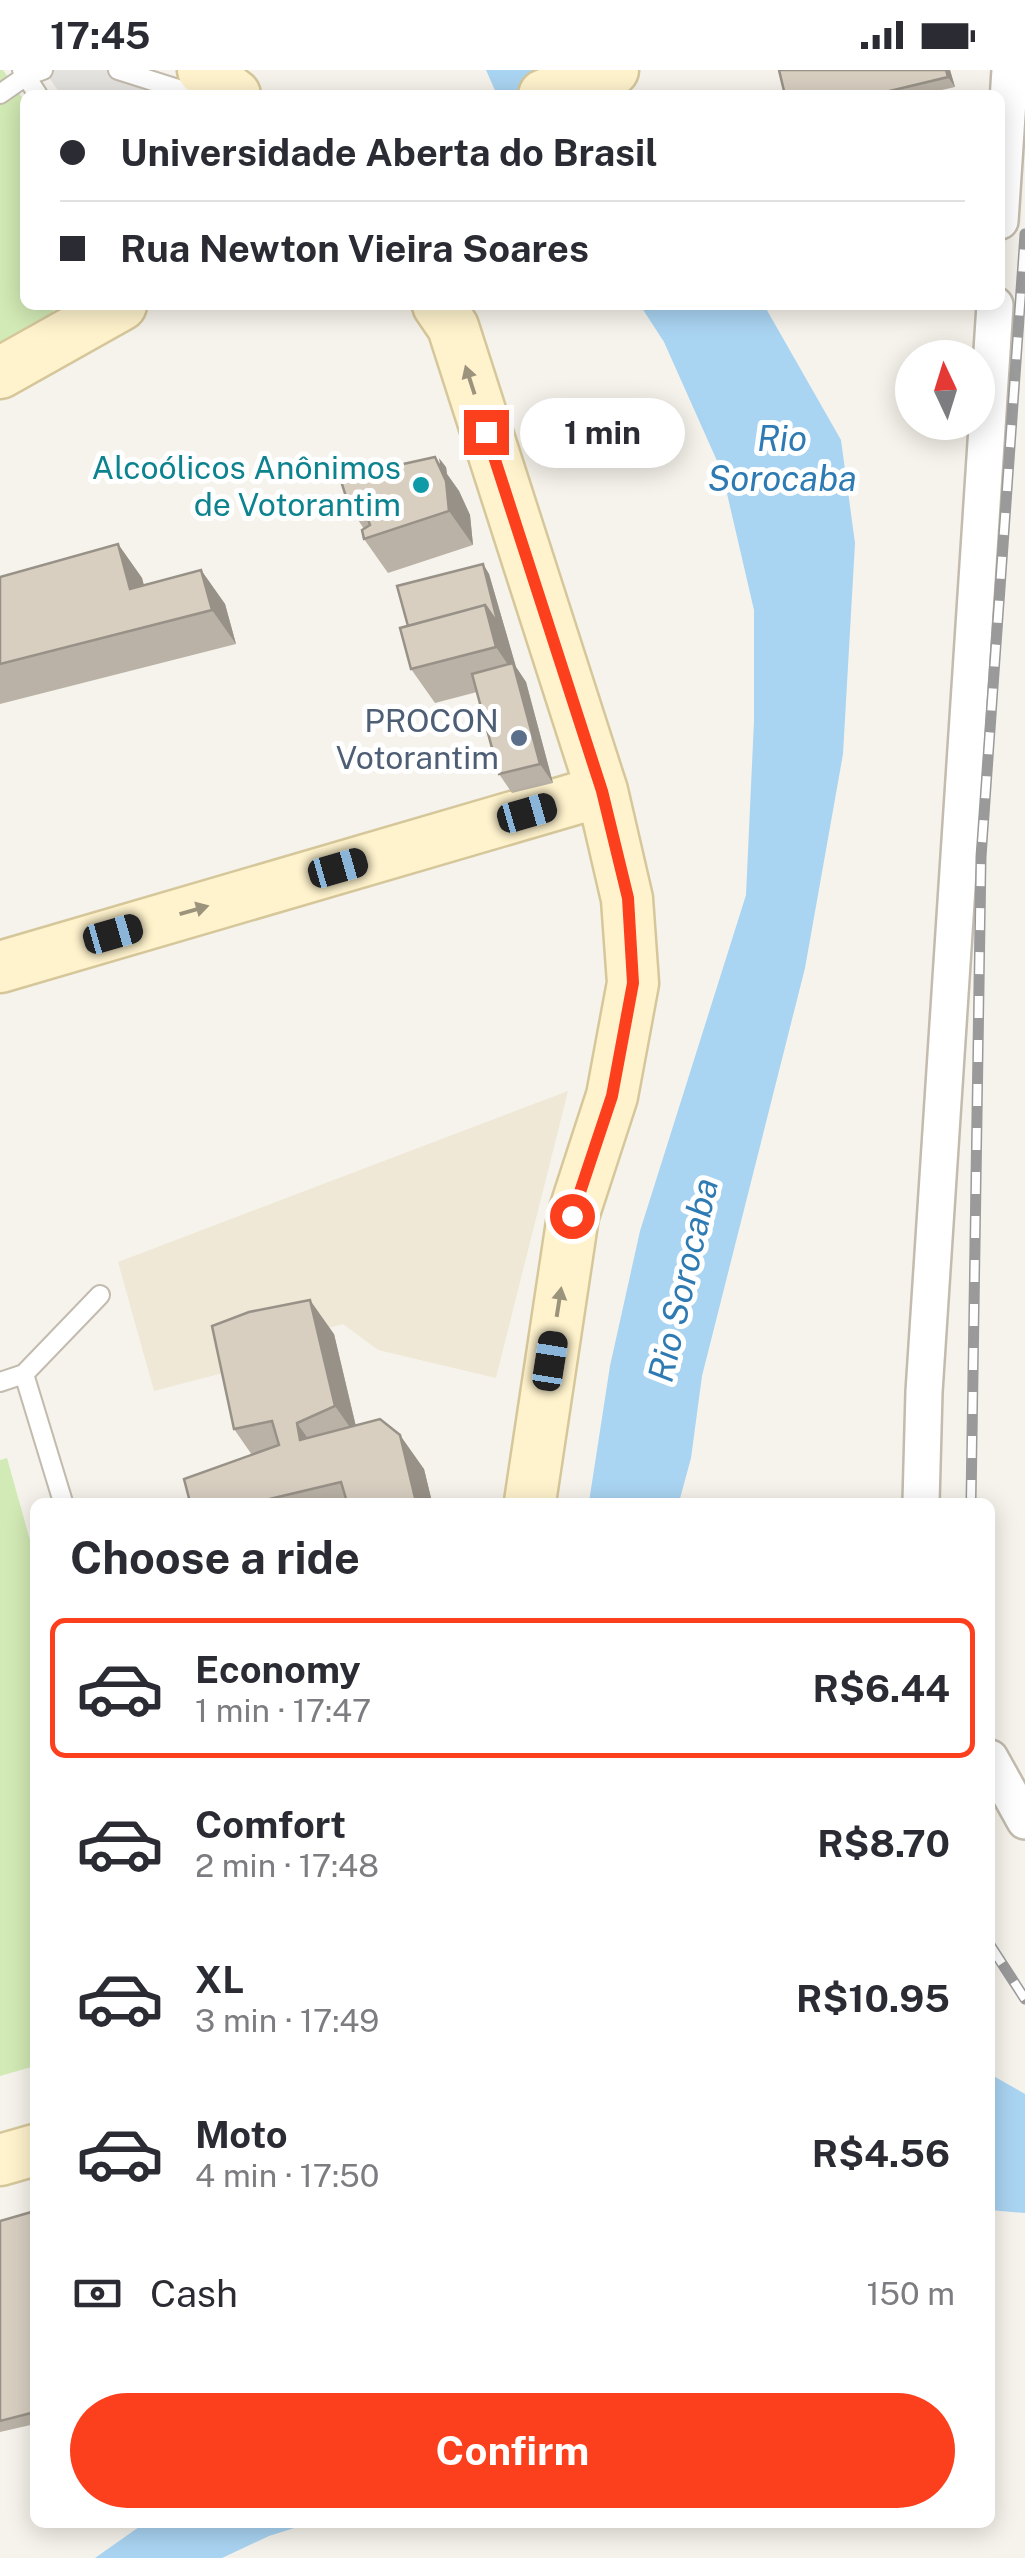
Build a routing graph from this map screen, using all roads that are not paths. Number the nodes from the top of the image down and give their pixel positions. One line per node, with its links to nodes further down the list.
1 (118, 70): 6 (lane)
2 (204, 70): 7 (street)
3 (613, 70): 8 (street)
4 (1010, 70): 10 (street)
5 (31, 72): 9 (lane)
6 (182, 90)
7 (229, 90)
8 (558, 90)
9 (0, 94)
10 (1005, 146)
11 (105, 310): 14 (street)
12 (441, 310): 16 (street, one-way to 12)
13 (994, 310): 23 (street)
14 (80, 318): 15 (street)
15 (0, 373)
16 (602, 791): 17 (street, one-way to 16); 22 (street, one-way to 16)
17 (0, 966)
18 (100, 1295): 19 (lane)
19 (24, 1374): 20 (lane); 21 (lane)
20 (0, 1382)
21 (62, 1498)
22 (531, 1498)
23 (921, 1498)
24 (995, 1767): 25 (street)
25 (1025, 1820)
26 (30, 2151): 27 (street)
27 (0, 2160)

